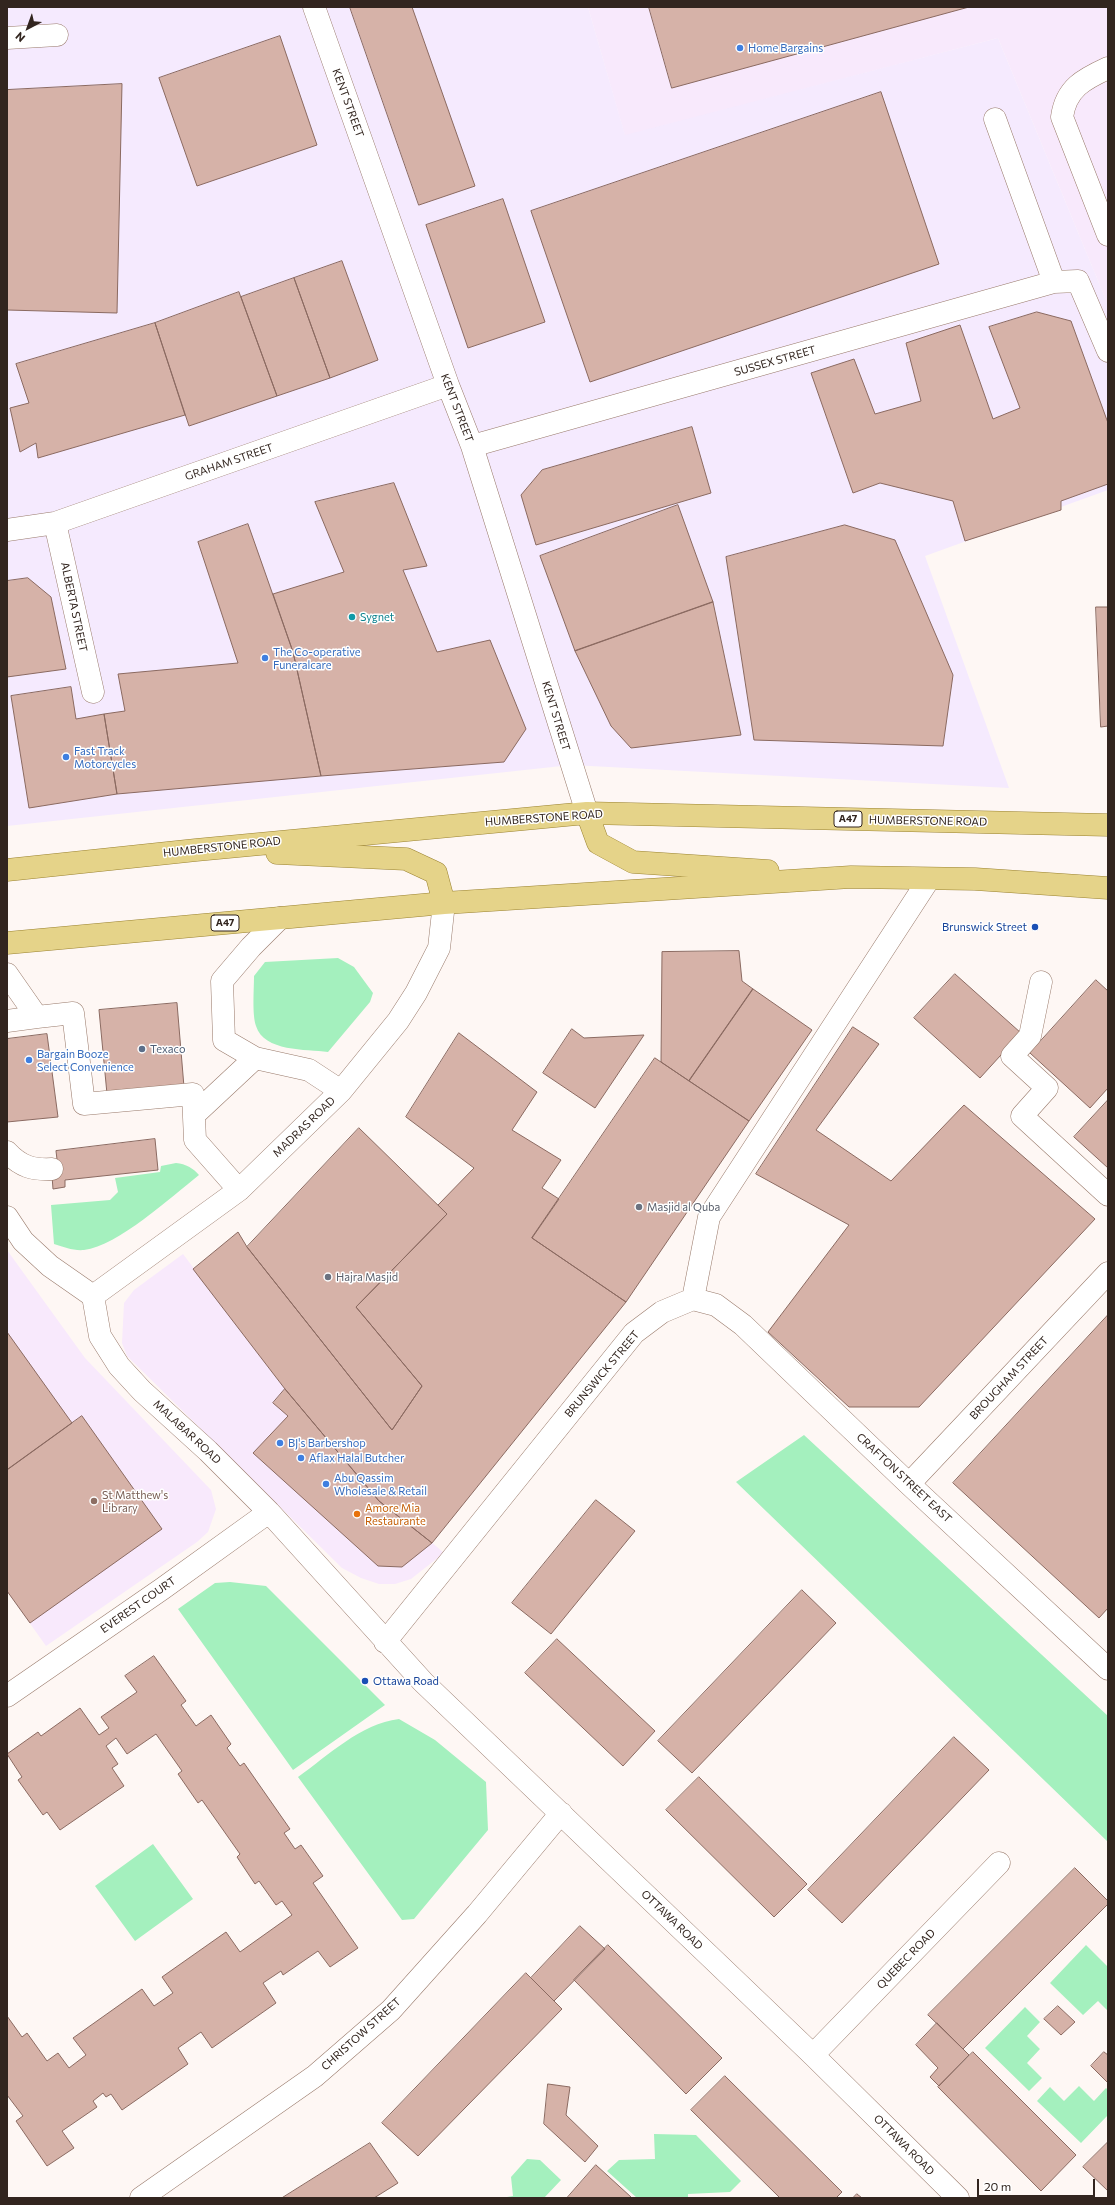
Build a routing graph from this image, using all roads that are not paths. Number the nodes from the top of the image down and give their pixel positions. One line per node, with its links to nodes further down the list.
1 (314, 7): 9 (street, KENT STREET)
2 (57, 35): 3 (street)
3 (7, 38)
4 (1108, 68): 6 (street)
5 (995, 119): 7 (street)
6 (1108, 235)
7 (1054, 282): 8 (street, SUSSEX STREET); 10 (street, SUSSEX STREET)
8 (1108, 351)
9 (448, 384): 10 (street, KENT STREET); 11 (street, GRAHAM STREET)
10 (472, 446): 14 (street, KENT STREET)
11 (56, 523): 12 (street, GRAHAM STREET); 13 (street, ALBERTA STREET)
12 (7, 530)
13 (93, 692)
14 (587, 813): 15 (main road, HUMBERSTONE ROAD / A47); 16 (main road, HUMBERSTONE ROAD / A47); 18 (main road, A47)
15 (1108, 825)
16 (196, 850): 17 (main road, HUMBERSTONE ROAD / A47); 21 (main road, A47)
17 (7, 870)
18 (851, 877): 19 (main road, A47); 21 (main road, A47)
19 (929, 879): 20 (main road, A47); 38 (street)
20 (1108, 888)
21 (444, 903): 22 (main road, A47); 29 (street, MADRAS ROAD)
22 (280, 918): 23 (main road, A47); 28 (street)
23 (7, 943)
24 (7, 974): 26 (street)
25 (1041, 982): 34 (street)
26 (36, 1017): 27 (street); 30 (street)
27 (7, 1020)
28 (255, 1058): 29 (street); 30 (street)
29 (341, 1091): 33 (street, MADRAS ROAD)
30 (195, 1114): 33 (street)
31 (7, 1152): 32 (street)
32 (52, 1169)
33 (239, 1190): 37 (street, MADRAS ROAD)
34 (1108, 1195)
35 (7, 1217): 37 (street)
36 (1108, 1273): 39 (street, BROUGHAM STREET)
37 (93, 1296): 40 (street, MALABAR ROAD)
38 (693, 1299): 39 (street, CRAFTON STREET EAST); 41 (street, BRUNSWICK STREET)
39 (909, 1484): 42 (street, CRAFTON STREET EAST)
40 (269, 1512): 41 (street, MALABAR ROAD); 43 (street, EVEREST COURT)
41 (385, 1642): 44 (street, OTTAWA ROAD)
42 (1108, 1668)
43 (7, 1696)
44 (561, 1813): 46 (street, OTTAWA ROAD); 47 (street, CHRISTOW STREET)
45 (999, 1864): 46 (street, QUEBEC ROAD)
46 (813, 2055): 48 (street, OTTAWA ROAD)
47 (141, 2198)
48 (958, 2198)

